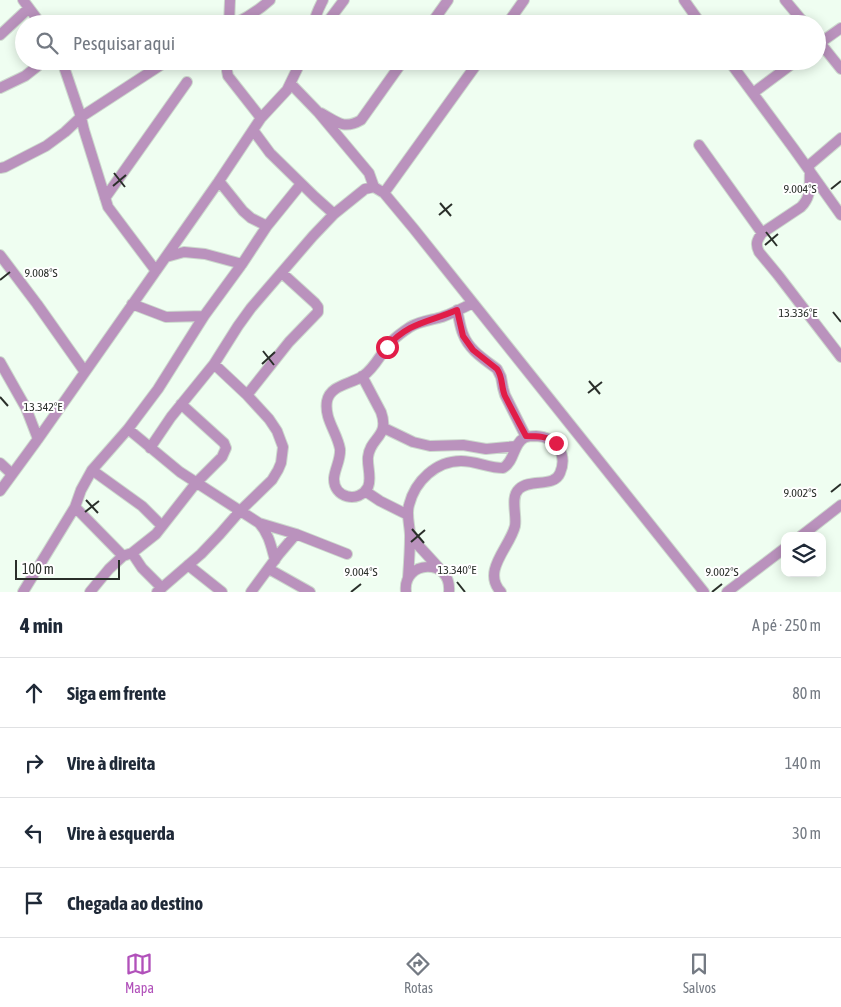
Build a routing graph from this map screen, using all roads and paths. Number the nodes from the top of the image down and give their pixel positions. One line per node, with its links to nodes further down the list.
1 (230, 0): 12 (street)
2 (270, 0): 13 (street)
3 (323, 0): 14 (street)
4 (344, 0): 15 (street)
5 (448, 0): 16 (street)
6 (524, 0): 17 (street)
7 (684, 0): 18 (street)
8 (785, 0): 19 (street)
9 (26, 4): 10 (street); 11 (street)
10 (17, 15)
11 (34, 15)
12 (229, 15)
13 (250, 15)
14 (315, 15)
15 (333, 15)
16 (437, 15)
17 (513, 15)
18 (695, 15)
19 (798, 15)
20 (15, 17): 22 (street)
21 (841, 28): 23 (street)
22 (0, 35)
23 (826, 37)
24 (826, 51): 25 (street)
25 (841, 69)
26 (33, 70): 37 (street)
27 (66, 70): 40 (street)
28 (153, 70): 40 (street)
29 (226, 70): 41 (street)
30 (297, 70): 36 (street)
31 (397, 70): 42 (street)
32 (473, 70): 52 (street)
33 (736, 70): 38 (street)
34 (784, 70): 38 (street)
35 (187, 82): 53 (street)
36 (291, 84): 39 (street); 41 (street)
37 (0, 88)
38 (753, 93): 48 (street)
39 (318, 112): 42 (street); 44 (street)
40 (81, 117): 47 (street); 53 (street)
41 (261, 118): 43 (street)
42 (346, 126): 44 (street)
43 (253, 130): 49 (street); 50 (street)
44 (339, 138): 51 (street)
45 (841, 138): 48 (street)
46 (699, 145): 57 (street)
47 (0, 168)
48 (809, 169): 55 (street); 57 (street)
49 (219, 182): 56 (street); 59 (street)
50 (301, 184): 54 (street); 56 (street)
51 (374, 186): 52 (street); 54 (street)
52 (384, 193): 63 (street)
53 (105, 198): 61 (street)
54 (334, 214): 62 (street)
55 (841, 214)
56 (267, 226): 60 (street)
57 (762, 233): 67 (street)
58 (0, 255): 70 (street)
59 (166, 257): 60 (street); 61 (street)
60 (242, 264): 66 (street)
61 (156, 271): 64 (street)
62 (282, 272): 69 (street); 72 (street)
63 (473, 303): 65 (street); 111 (street)
64 (132, 304): 66 (street); 70 (street)
65 (457, 310): 71 (street); 76 (street)
66 (204, 316): 75 (street)
67 (841, 357)
68 (0, 362): 77 (street)
69 (214, 364): 72 (street); 73 (street)
70 (85, 372): 77 (street)
71 (362, 376): 74 (street); 85 (street)
72 (247, 395): 88 (street)
73 (181, 404): 79 (street); 83 (street)
74 (384, 428): 78 (street); 85 (street)
75 (128, 429): 79 (street); 81 (street)
76 (526, 436): 78 (street); 110 (street)
77 (38, 439): 82 (street)
78 (517, 446): 89 (street)
79 (150, 448): 83 (street)
80 (0, 463): 82 (street)
81 (92, 470): 87 (street); 91 (street)
82 (12, 474): 84 (street)
83 (196, 483): 88 (street); 91 (street)
84 (0, 490)
85 (365, 491): 89 (street)
86 (841, 505): 92 (street)
87 (75, 507): 97 (street); 103 (street)
88 (240, 511): 90 (street); 99 (street)
89 (408, 515): 93 (street)
90 (258, 523): 94 (street); 98 (street)
91 (162, 526): 97 (street)
92 (806, 532)
93 (410, 533): 100 (street); 101 (street)
94 (296, 534): 96 (street); 98 (street)
95 (781, 551): 112 (street)
96 (347, 554)
97 (127, 555): 102 (street); 104 (street)
98 (272, 564): 106 (street); 107 (street)
99 (188, 565): 102 (street); 105 (street)
100 (440, 570): 101 (street); 109 (street)
101 (408, 578): 108 (street)
102 (159, 590)
103 (23, 592)
104 (90, 592)
105 (222, 592)
106 (251, 592)
107 (310, 592)
108 (406, 592)
109 (449, 592)
110 (501, 592)
111 (704, 592)
112 (727, 592)

